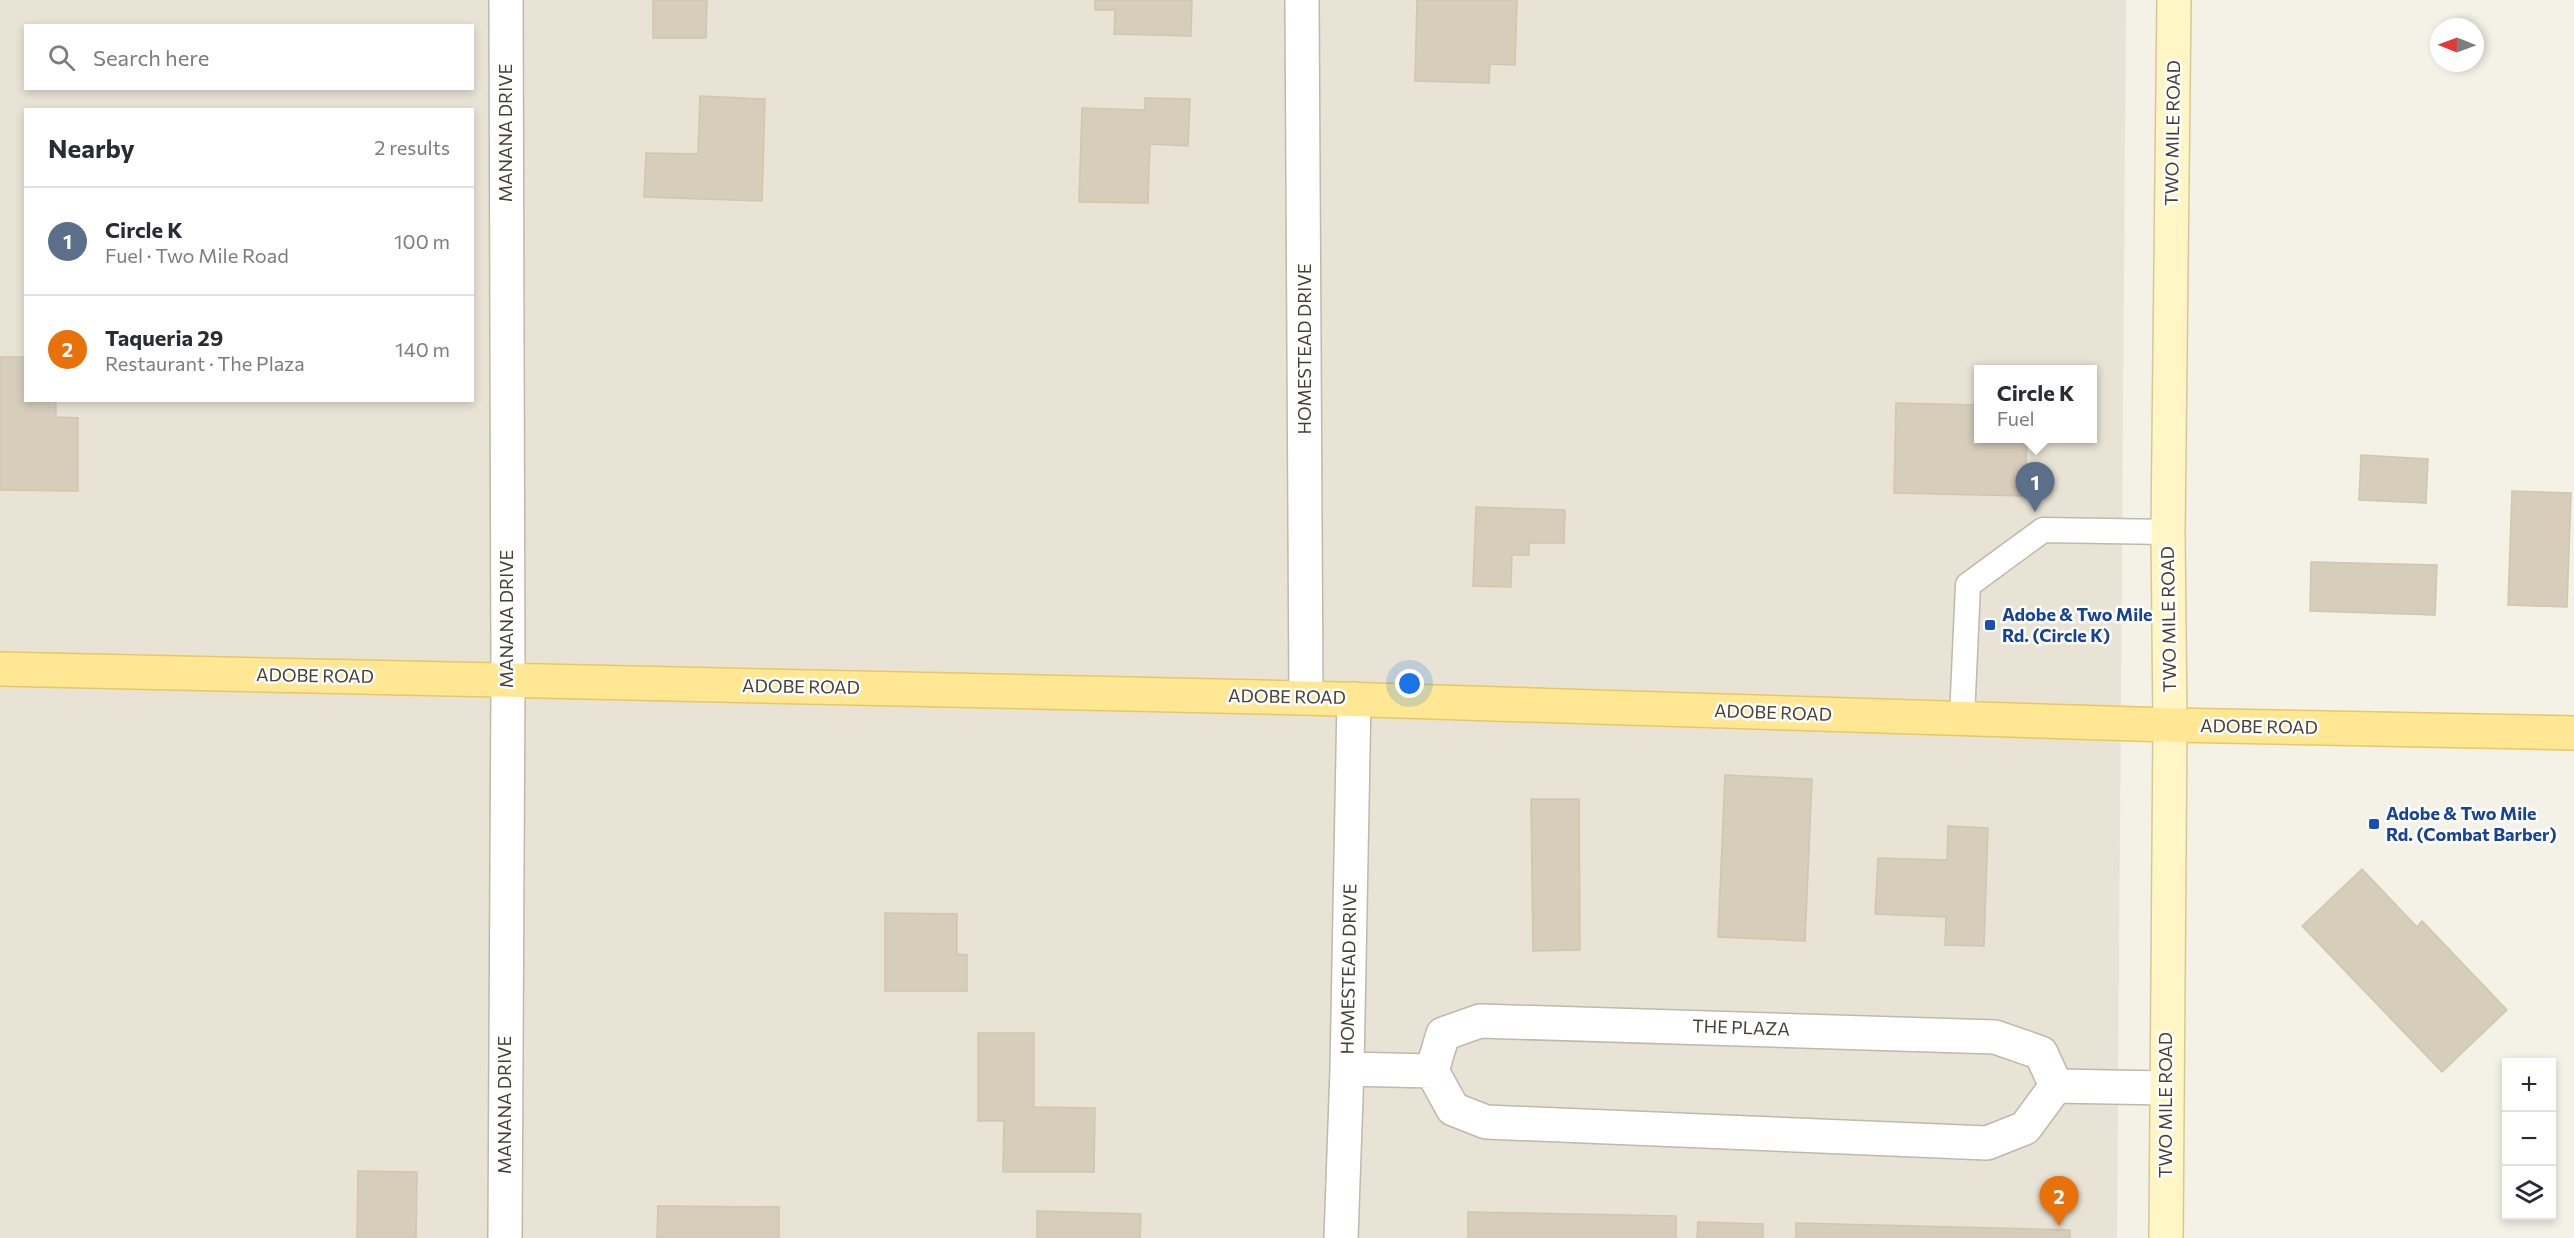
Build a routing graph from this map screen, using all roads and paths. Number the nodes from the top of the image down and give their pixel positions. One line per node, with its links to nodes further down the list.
1 (506, 0): 6 (street, MANANA DRIVE)
2 (1302, 0): 7 (street, HOMESTEAD DRIVE)
3 (2174, 0): 4 (street, TWO MILE ROAD)
4 (2168, 532): 9 (lane); 10 (street, TWO MILE ROAD)
5 (0, 669): 6 (main road, ADOBE ROAD)
6 (508, 680): 7 (main road, ADOBE ROAD); 16 (street, MANANA DRIVE)
7 (1306, 698): 8 (main road, ADOBE ROAD)
8 (1354, 699): 9 (main road, ADOBE ROAD); 12 (street, HOMESTEAD DRIVE)
9 (1962, 718): 10 (main road, ADOBE ROAD)
10 (2170, 725): 11 (main road, ADOBE ROAD); 15 (street, TWO MILE ROAD)
11 (2574, 733)
12 (1347, 1069): 13 (street); 17 (street, HOMESTEAD DRIVE)
13 (1432, 1071): 14 (street); 14 (street, THE PLAZA)
14 (2056, 1086): 15 (street)
15 (2165, 1088): 18 (street, TWO MILE ROAD)
16 (505, 1238)
17 (1341, 1238)
18 (2166, 1238)

